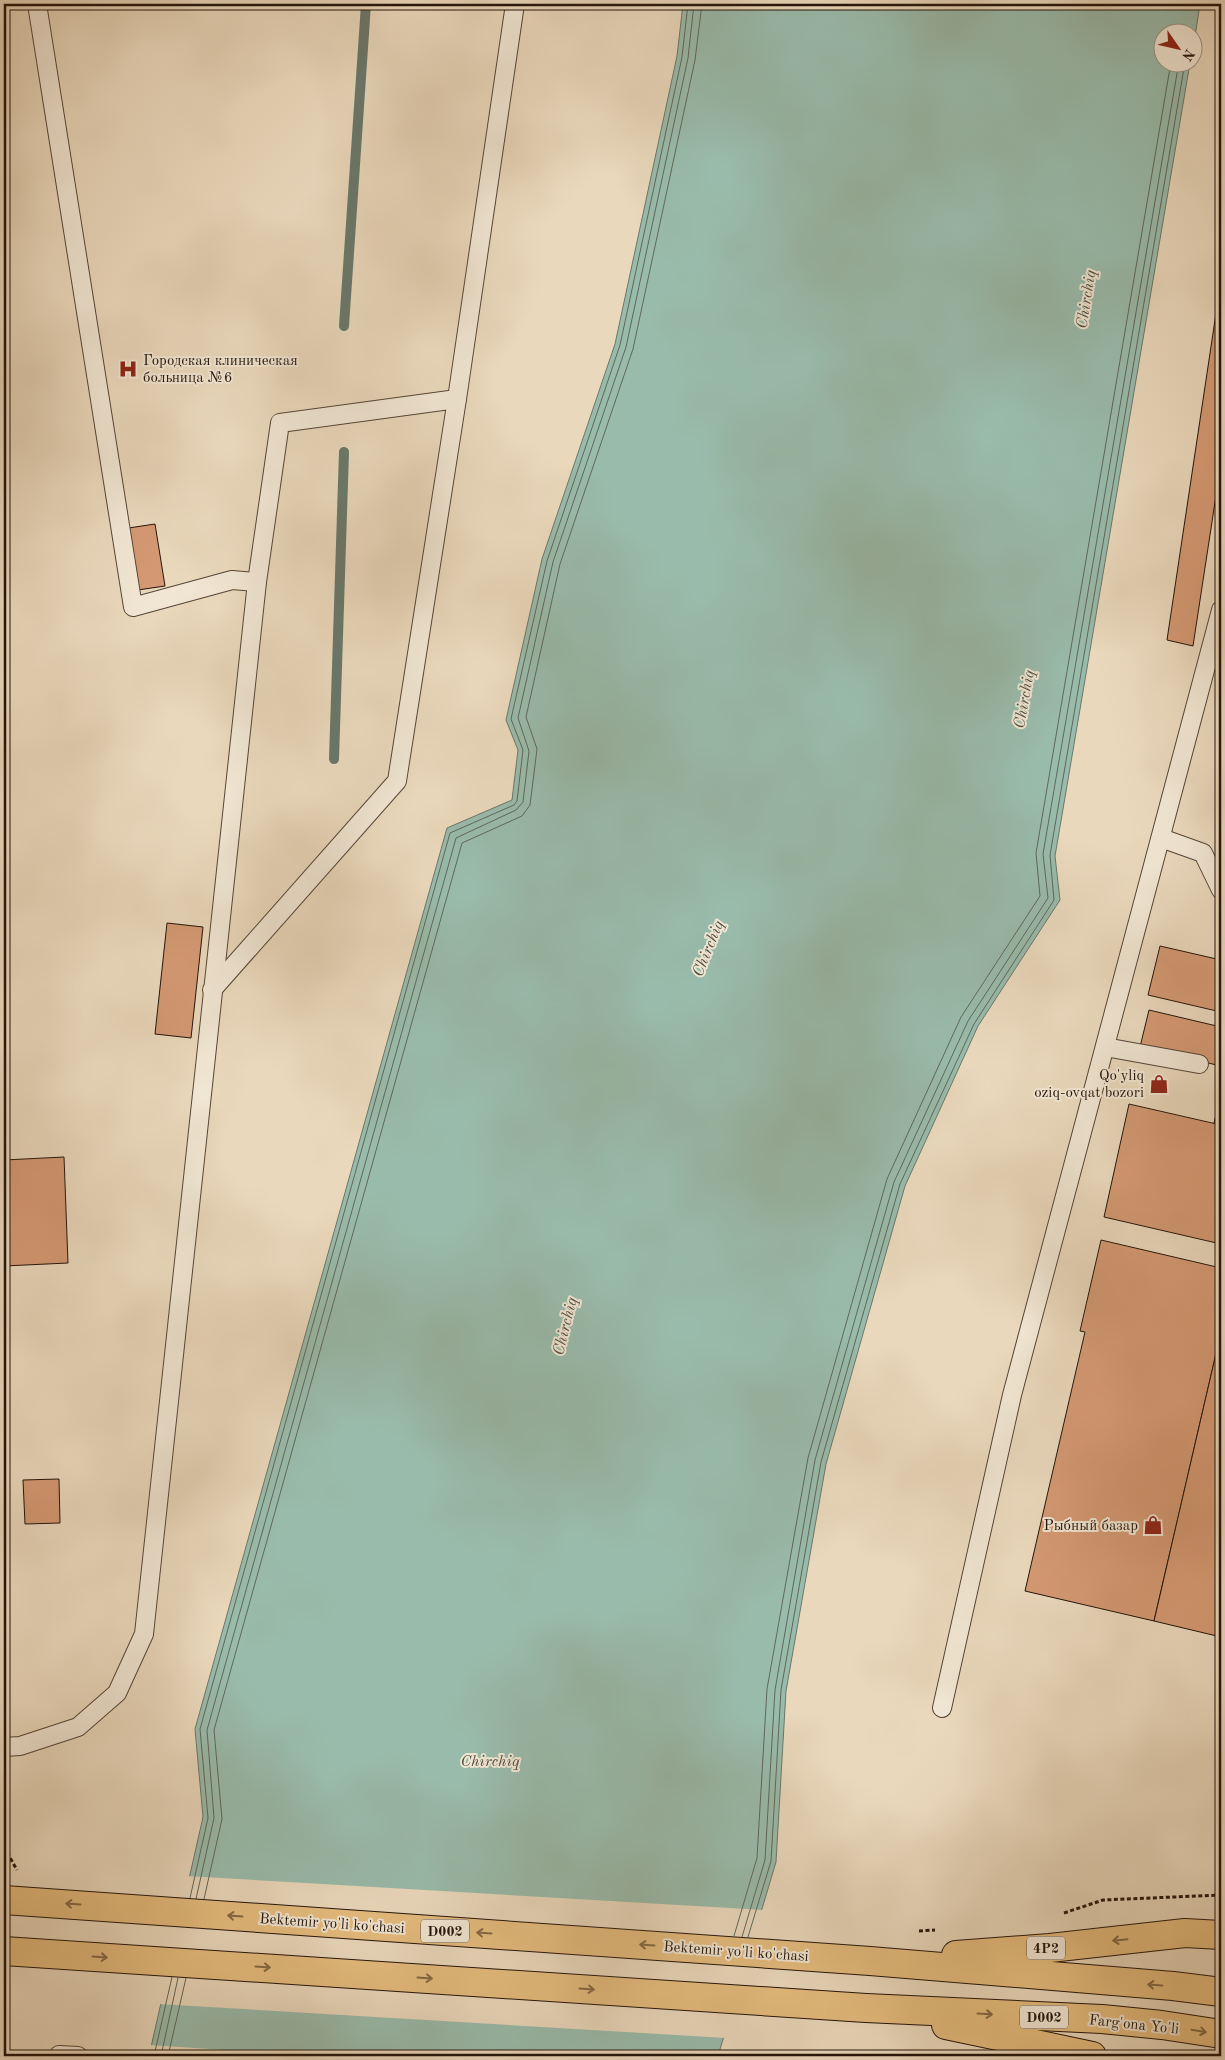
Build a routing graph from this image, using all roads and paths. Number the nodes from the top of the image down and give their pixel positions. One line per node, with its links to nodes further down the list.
1 (37, 4): 4 (lane)
2 (515, 4): 3 (lane)
3 (457, 399): 4 (lane); 9 (lane)
4 (257, 582): 9 (lane)
5 (1221, 610): 6 (lane)
6 (1219, 631): 7 (lane)
7 (1162, 838): 8 (lane); 10 (lane)
8 (1221, 890)
9 (212, 990): 13 (lane)
10 (1105, 1047): 11 (lane); 12 (lane)
11 (1199, 1064)
12 (942, 1708)
13 (4, 1747)
14 (4, 1846): 15 (path)
15 (15, 1893): 18 (highway, Bektemir yo'li ko'chasi / D002, one-way to 15)
16 (1221, 1935): 18 (highway, 4P2, one-way to 18)
17 (10, 1951): 20 (highway, D002, one-way to 20)
18 (870, 1961): 19 (highway, D002, one-way to 18)
19 (1221, 1992)
20 (866, 2008): 21 (highway, Farg'ona Yo'li / D002, one-way to 21); 24 (highway)
21 (1221, 2034)
22 (59, 2055): 23 (lane)
23 (78, 2056)
24 (1092, 2056)

